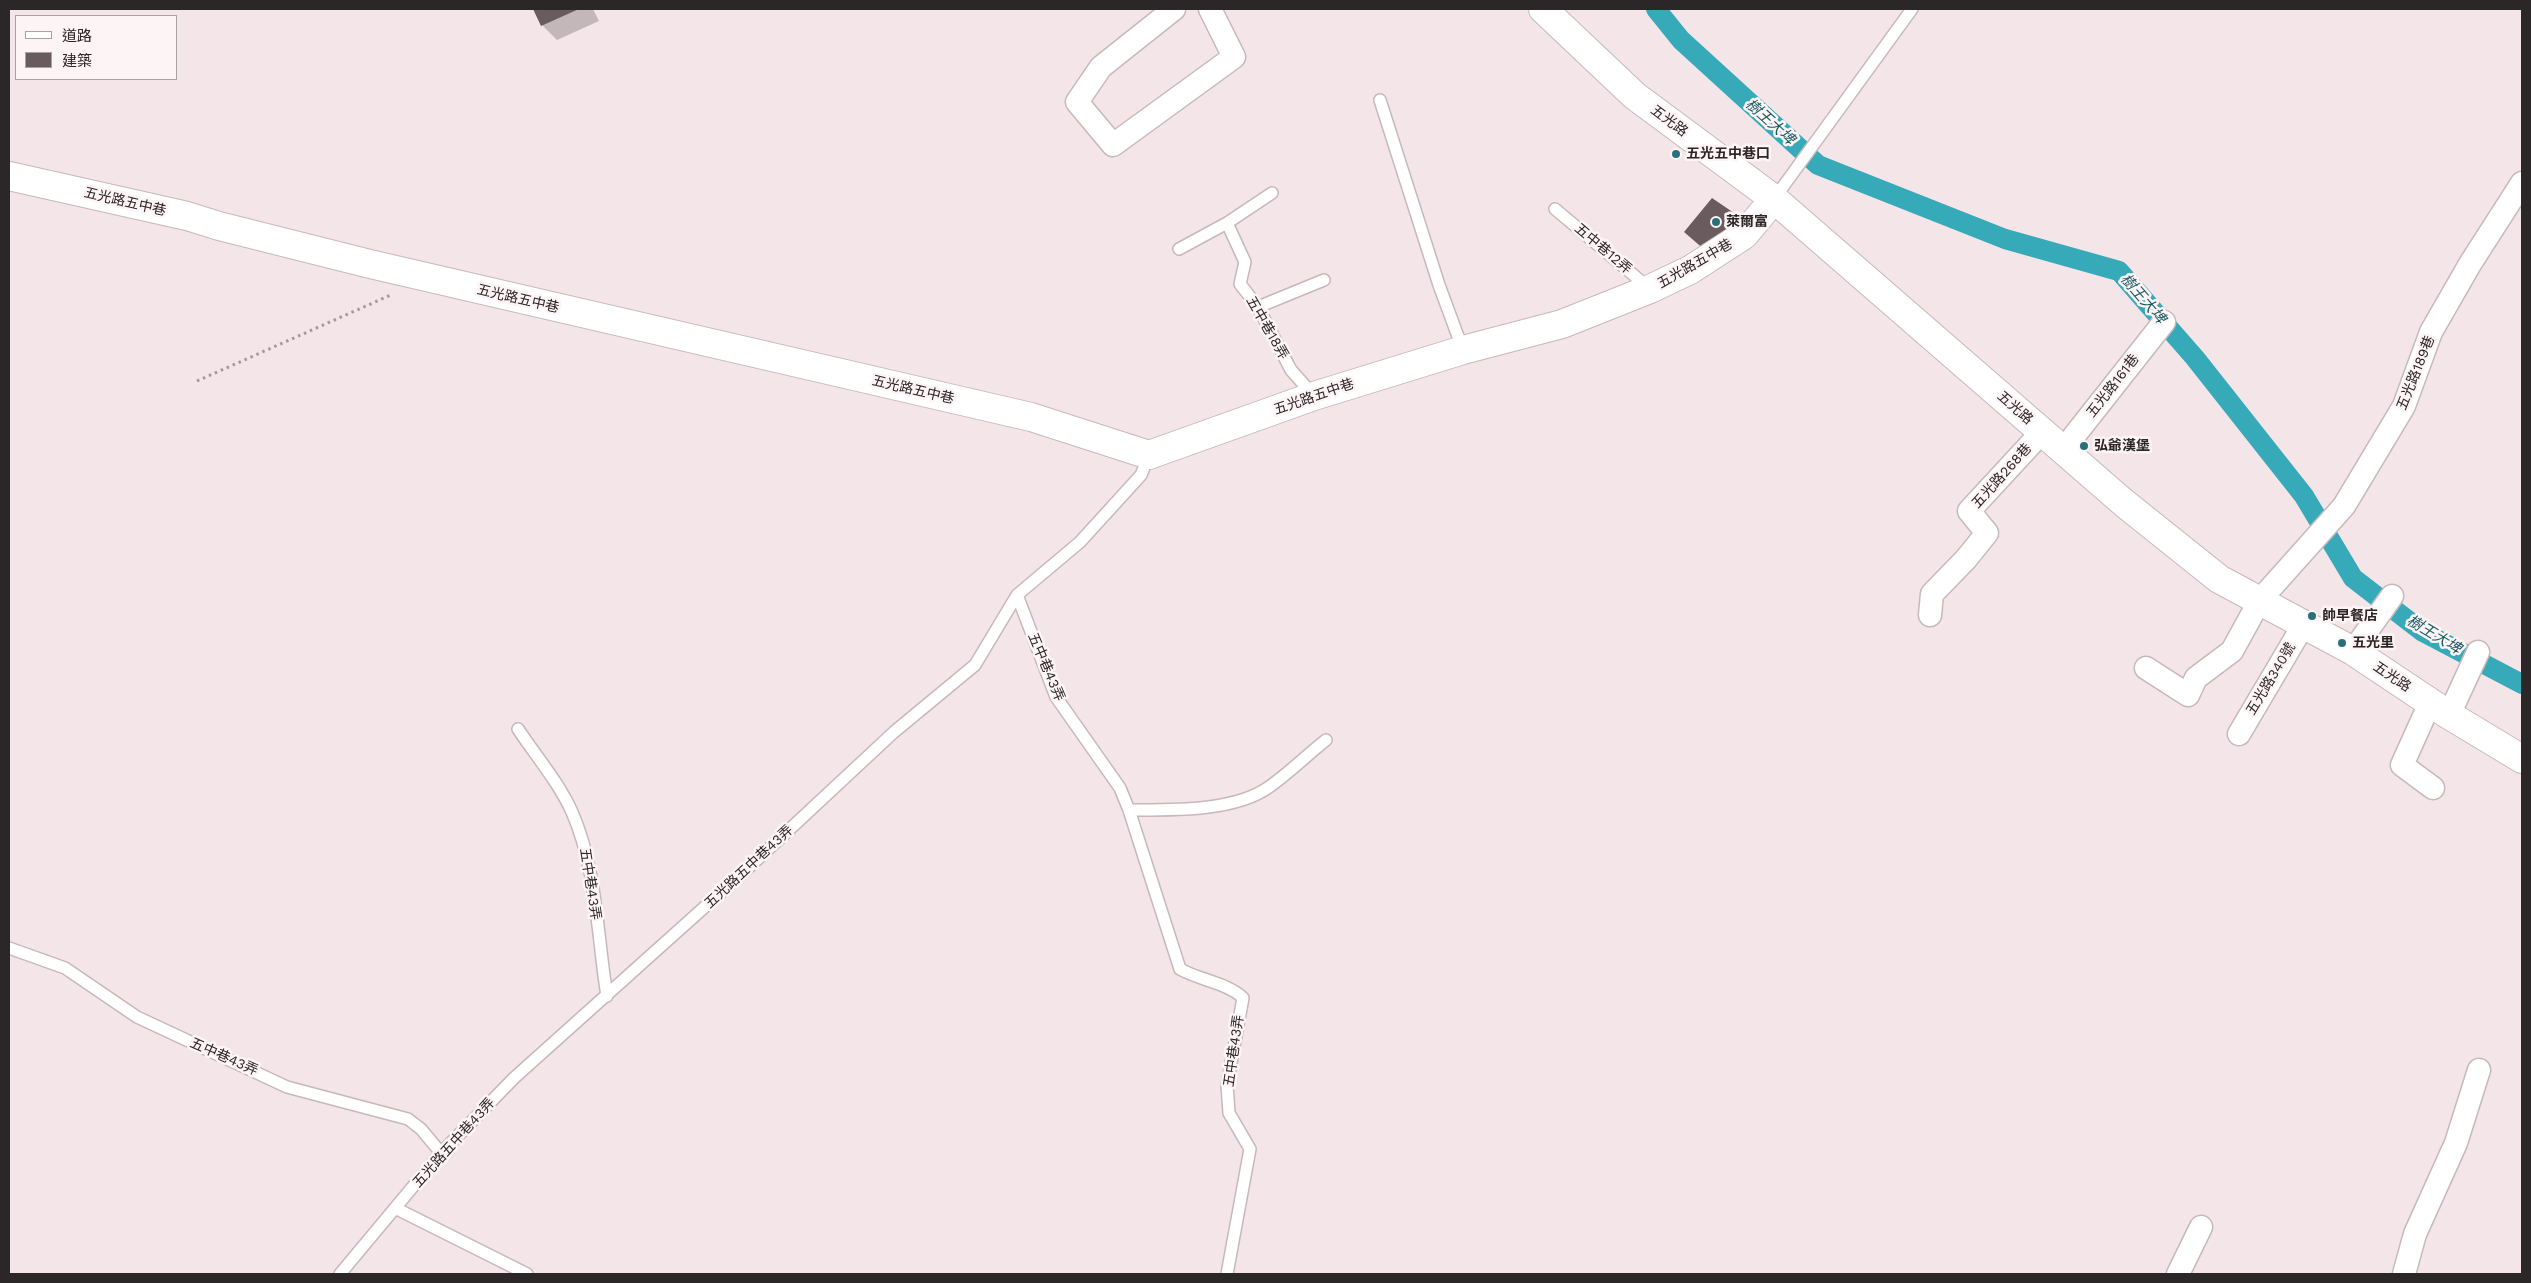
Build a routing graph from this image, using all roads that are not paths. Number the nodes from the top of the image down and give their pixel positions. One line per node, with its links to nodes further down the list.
1 (1174, 9): 2 (street)
2 (1210, 9)
3 (1543, 9): 9 (street, 五光路)
4 (1912, 9): 9 (lane)
5 (1380, 100): 17 (lane)
6 (9, 176): 21 (street, 五光路五中巷)
7 (2522, 183): 24 (street, 五光路189巷)
8 (1272, 193): 11 (lane)
9 (1774, 199): 14 (street, 五光路五中巷); 19 (street, 五光路)
10 (1555, 209): 14 (lane, 五中巷12弄)
11 (1226, 223): 12 (lane); 15 (lane, 五中巷18弄)
12 (1179, 249)
13 (1324, 280): 15 (lane)
14 (1650, 289): 17 (street, 五光路五中巷)
15 (1258, 306): 18 (lane, 五中巷18弄)
16 (2164, 322): 20 (street, 五光路161巷)
17 (1463, 350): 18 (street, 五光路五中巷)
18 (1314, 396): 21 (street, 五光路五中巷)
19 (2042, 432): 20 (street, 五光路); 25 (street, 五光路268巷)
20 (2063, 450): 24 (street, 五光路)
21 (1149, 456): 22 (lane, 五光路五中巷43弄)
22 (1017, 595): 36 (lane, 五中巷43弄); 38 (lane, 五光路五中巷43弄)
23 (2392, 596): 27 (street)
24 (2260, 600): 26 (street, 五光路); 29 (street, 五光路189巷)
25 (1930, 615)
26 (2304, 624): 27 (street, 五光路); 32 (street, 五光路340號)
27 (2353, 651): 30 (street, 五光路)
28 (2478, 652): 30 (street)
29 (2146, 668)
30 (2439, 709): 34 (street, 五光路); 35 (street)
31 (518, 729): 38 (lane, 五中巷43弄)
32 (2239, 734)
33 (1326, 740): 36 (lane)
34 (2522, 759)
35 (2433, 788)
36 (1129, 810): 45 (lane, 五中巷43弄)
37 (9, 948): 40 (lane, 五中巷43弄)
38 (607, 996): 40 (lane, 五光路五中巷43弄)
39 (2479, 1070): 47 (street)
40 (441, 1153): 41 (lane, 五光路五中巷43弄)
41 (395, 1208): 43 (lane, 五光路五中巷43弄); 44 (lane)
42 (2201, 1227): 46 (street)
43 (340, 1274)
44 (527, 1274)
45 (1227, 1274)
46 (2178, 1274)
47 (2404, 1274)

